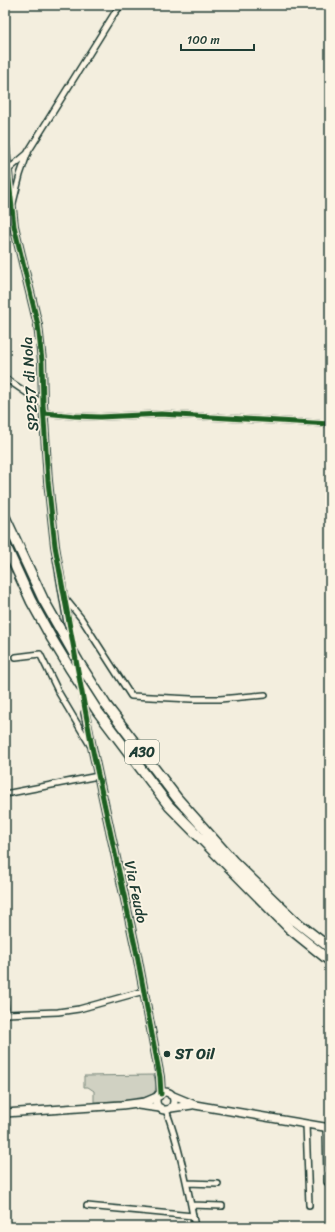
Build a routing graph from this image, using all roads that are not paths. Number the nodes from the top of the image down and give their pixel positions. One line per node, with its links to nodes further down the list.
1 (121, 5): 3 (street)
2 (5, 145): 4 (street, SP257 di Nola)
3 (28, 152): 5 (street); 7 (street)
4 (6, 154): 5 (street); 6 (street, SP257 di Nola)
5 (20, 159): 6 (street)
6 (8, 170): 7 (street, SP257 di Nola)
7 (12, 209): 9 (street, SP257 di Nola)
8 (5, 378): 9 (street)
9 (43, 404): 10 (street, SP257 di Nola)
10 (44, 413): 11 (street); 14 (street, SP257 di Nola)
11 (330, 424)
12 (5, 517): 22 (highway, A30)
13 (5, 544): 23 (highway, A30)
14 (63, 596): 15 (street, SP257 di Nola); 17 (street)
15 (68, 623)
16 (16, 657): 19 (street)
17 (265, 695)
18 (85, 713): 19 (street, Via Feudo)
19 (92, 747): 20 (street, Via Feudo)
20 (98, 776): 21 (street); 24 (street, Via Feudo)
21 (5, 794)
22 (330, 948)
23 (330, 961)
24 (144, 991): 26 (street); 27 (street, Via Feudo)
25 (5, 1003): 26 (street)
26 (5, 1014)
27 (164, 1094): 28 (street); 29 (street); 30 (street); 30 (street)
28 (122, 1105): 30 (street); 31 (street)
29 (195, 1105): 30 (street); 32 (street)
30 (166, 1109): 35 (street)
31 (5, 1113)
32 (306, 1124): 33 (street); 38 (street)
33 (328, 1128): 34 (street)
34 (327, 1182)
35 (187, 1184): 36 (street); 37 (street)
36 (218, 1184)
37 (191, 1205): 40 (street); 41 (street)
38 (309, 1205)
39 (87, 1206): 41 (street)
40 (222, 1206)
41 (193, 1216): 42 (street)
42 (195, 1227)

